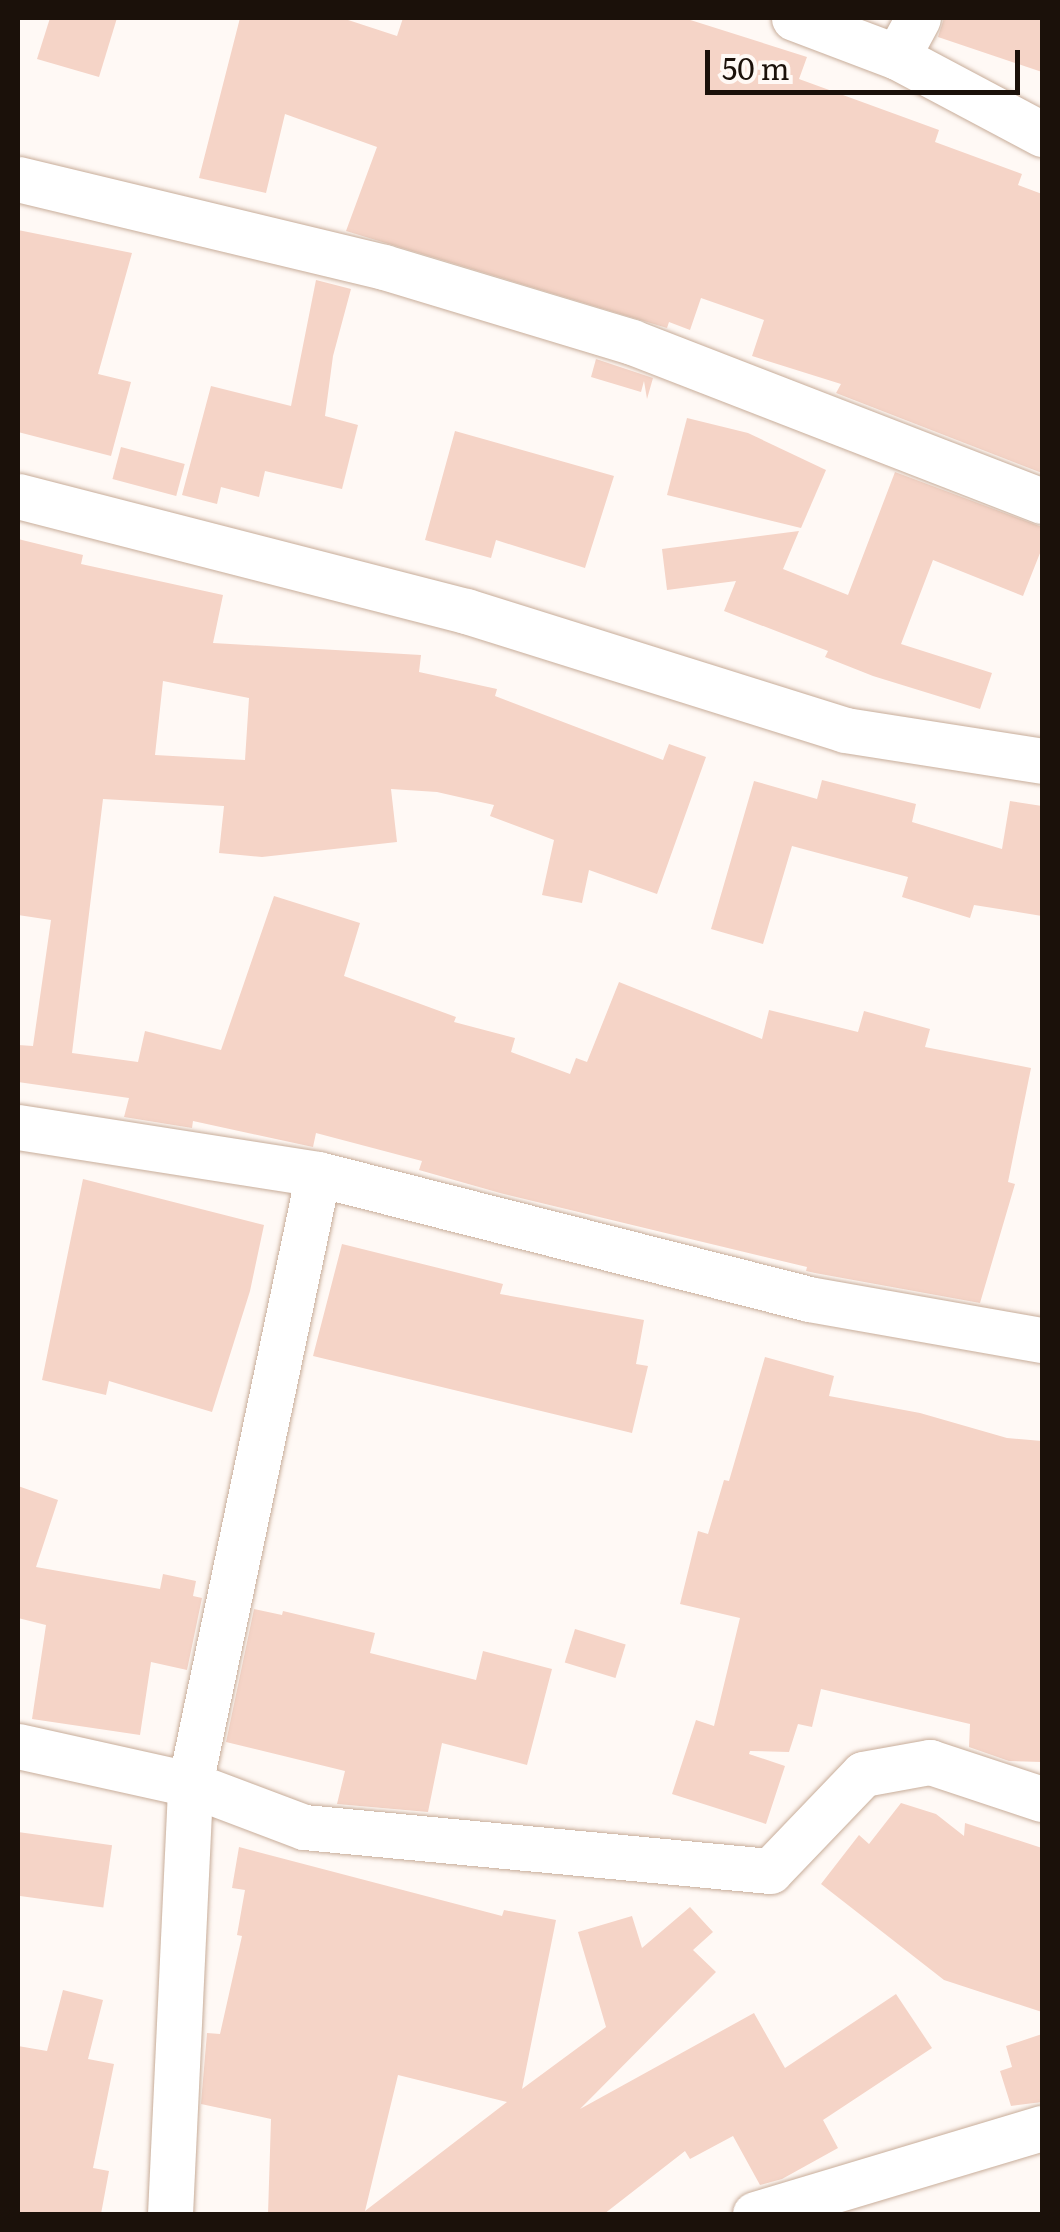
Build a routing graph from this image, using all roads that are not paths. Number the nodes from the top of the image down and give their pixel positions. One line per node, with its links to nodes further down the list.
1 (794, 18): 3 (street)
2 (918, 18): 3 (street)
3 (897, 57): 4 (street)
4 (1042, 134)
5 (18, 179): 7 (street)
6 (18, 496): 8 (street)
7 (1042, 501)
8 (1042, 761)
9 (18, 1127): 10 (street)
10 (318, 1174): 11 (street); 13 (street)
11 (1042, 1340)
12 (18, 1746): 13 (street)
13 (190, 1784): 14 (street); 16 (street)
14 (1042, 1799)
15 (1042, 2128): 17 (street)
16 (170, 2214)
17 (755, 2214)

